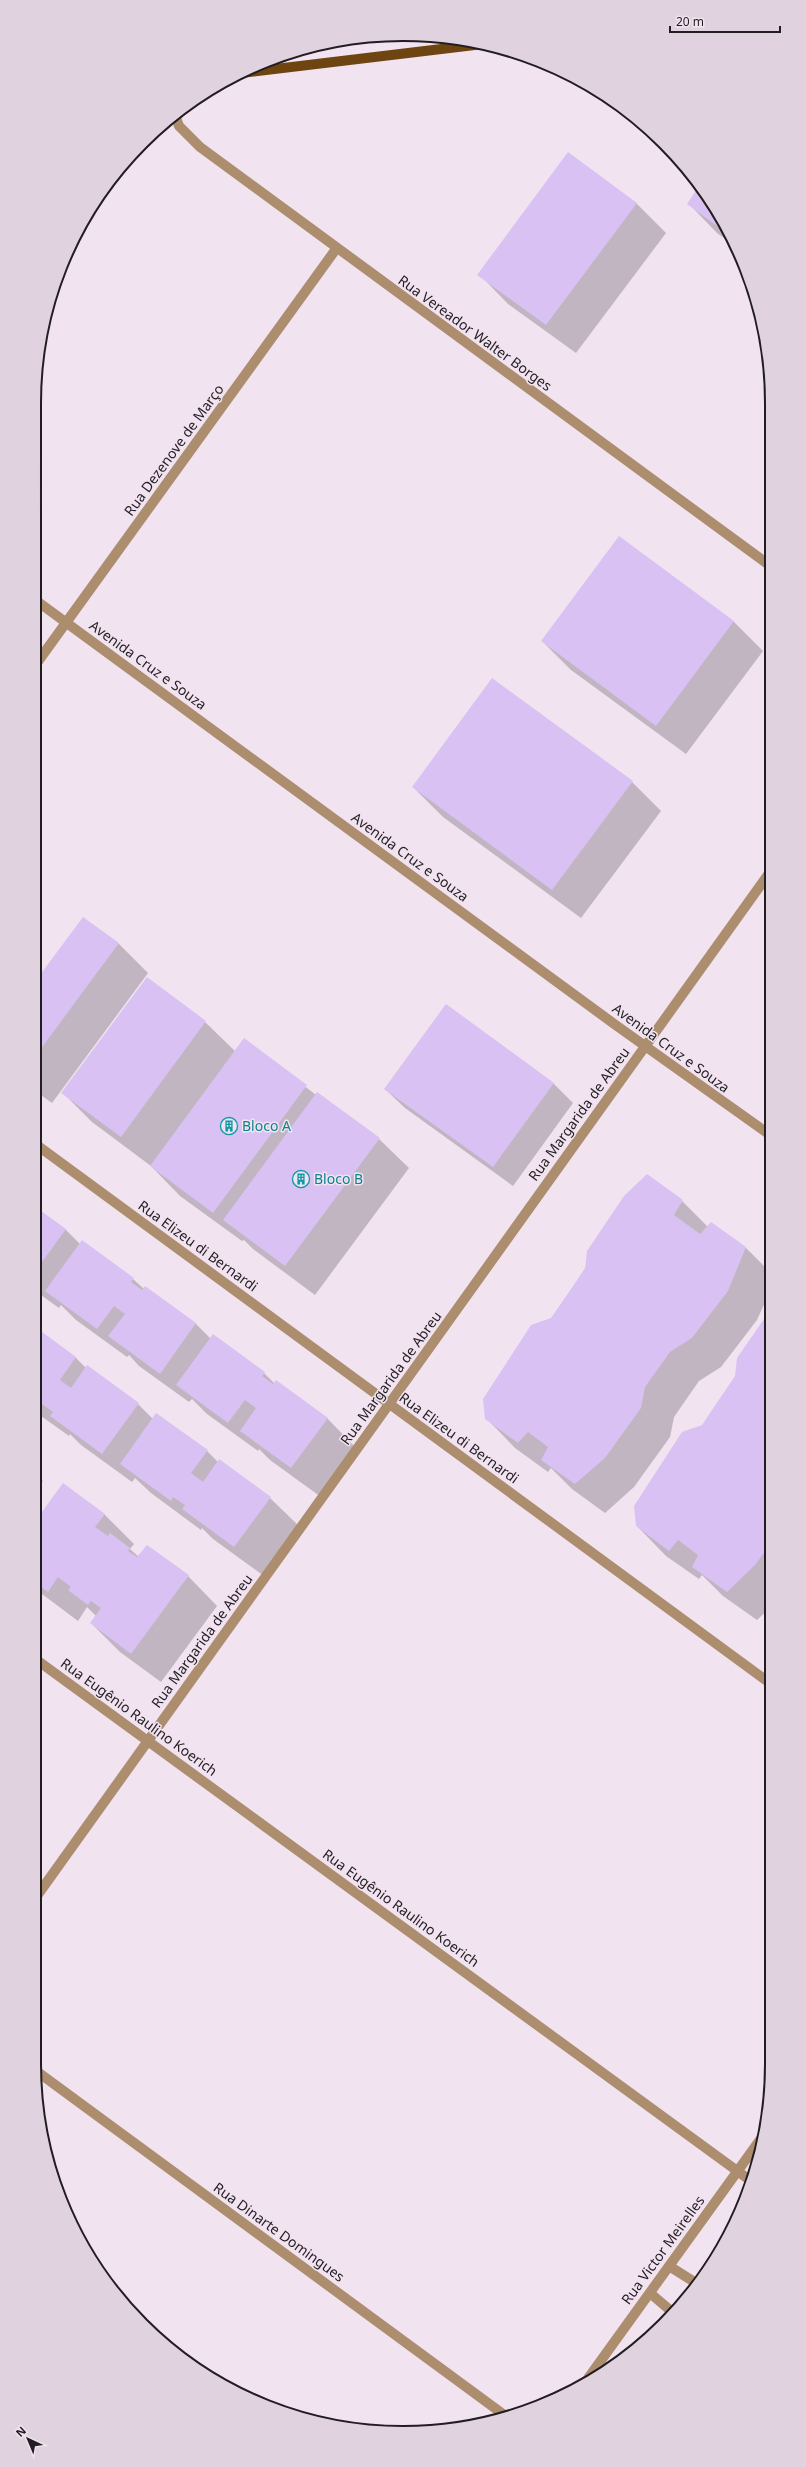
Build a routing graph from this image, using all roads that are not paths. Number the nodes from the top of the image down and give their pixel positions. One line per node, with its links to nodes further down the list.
1 (464, 46): 2 (main road)
2 (260, 71)
3 (177, 121): 4 (street, Rua Vereador Walter Borges)
4 (336, 249): 5 (street, Rua Vereador Walter Borges); 7 (street, Rua Dezenove de Março)
5 (765, 562)
6 (41, 604): 7 (street, Avenida Cruz e Souza)
7 (66, 623): 8 (street, Rua Dezenove de Março); 10 (street, Avenida Cruz e Souza)
8 (41, 657)
9 (765, 879): 10 (street, Rua Margarida de Abreu)
10 (645, 1046): 11 (street, Avenida Cruz e Souza); 13 (street, Rua Margarida de Abreu)
11 (765, 1131)
12 (41, 1147): 13 (street, Rua Elizeu di Bernardi)
13 (389, 1404): 15 (street, Rua Elizeu di Bernardi); 16 (street, Rua Margarida de Abreu)
14 (41, 1663): 16 (street, Rua Eugênio Raulino Koerich)
15 (765, 1680)
16 (148, 1741): 17 (street, Rua Margarida de Abreu); 20 (street, Rua Eugênio Raulino Koerich)
17 (41, 1890)
18 (41, 2075): 27 (street, Rua Dinarte Domingues)
19 (756, 2146): 20 (street, Rua Victor Meirelles)
20 (738, 2171): 21 (street, Rua Eugênio Raulino Koerich); 22 (street, Rua Victor Meirelles)
21 (747, 2177)
22 (669, 2266): 23 (street); 24 (street, Rua Victor Meirelles)
23 (692, 2281)
24 (650, 2294): 25 (street); 26 (street, Rua Victor Meirelles)
25 (669, 2309)
26 (592, 2373)
27 (501, 2413)

